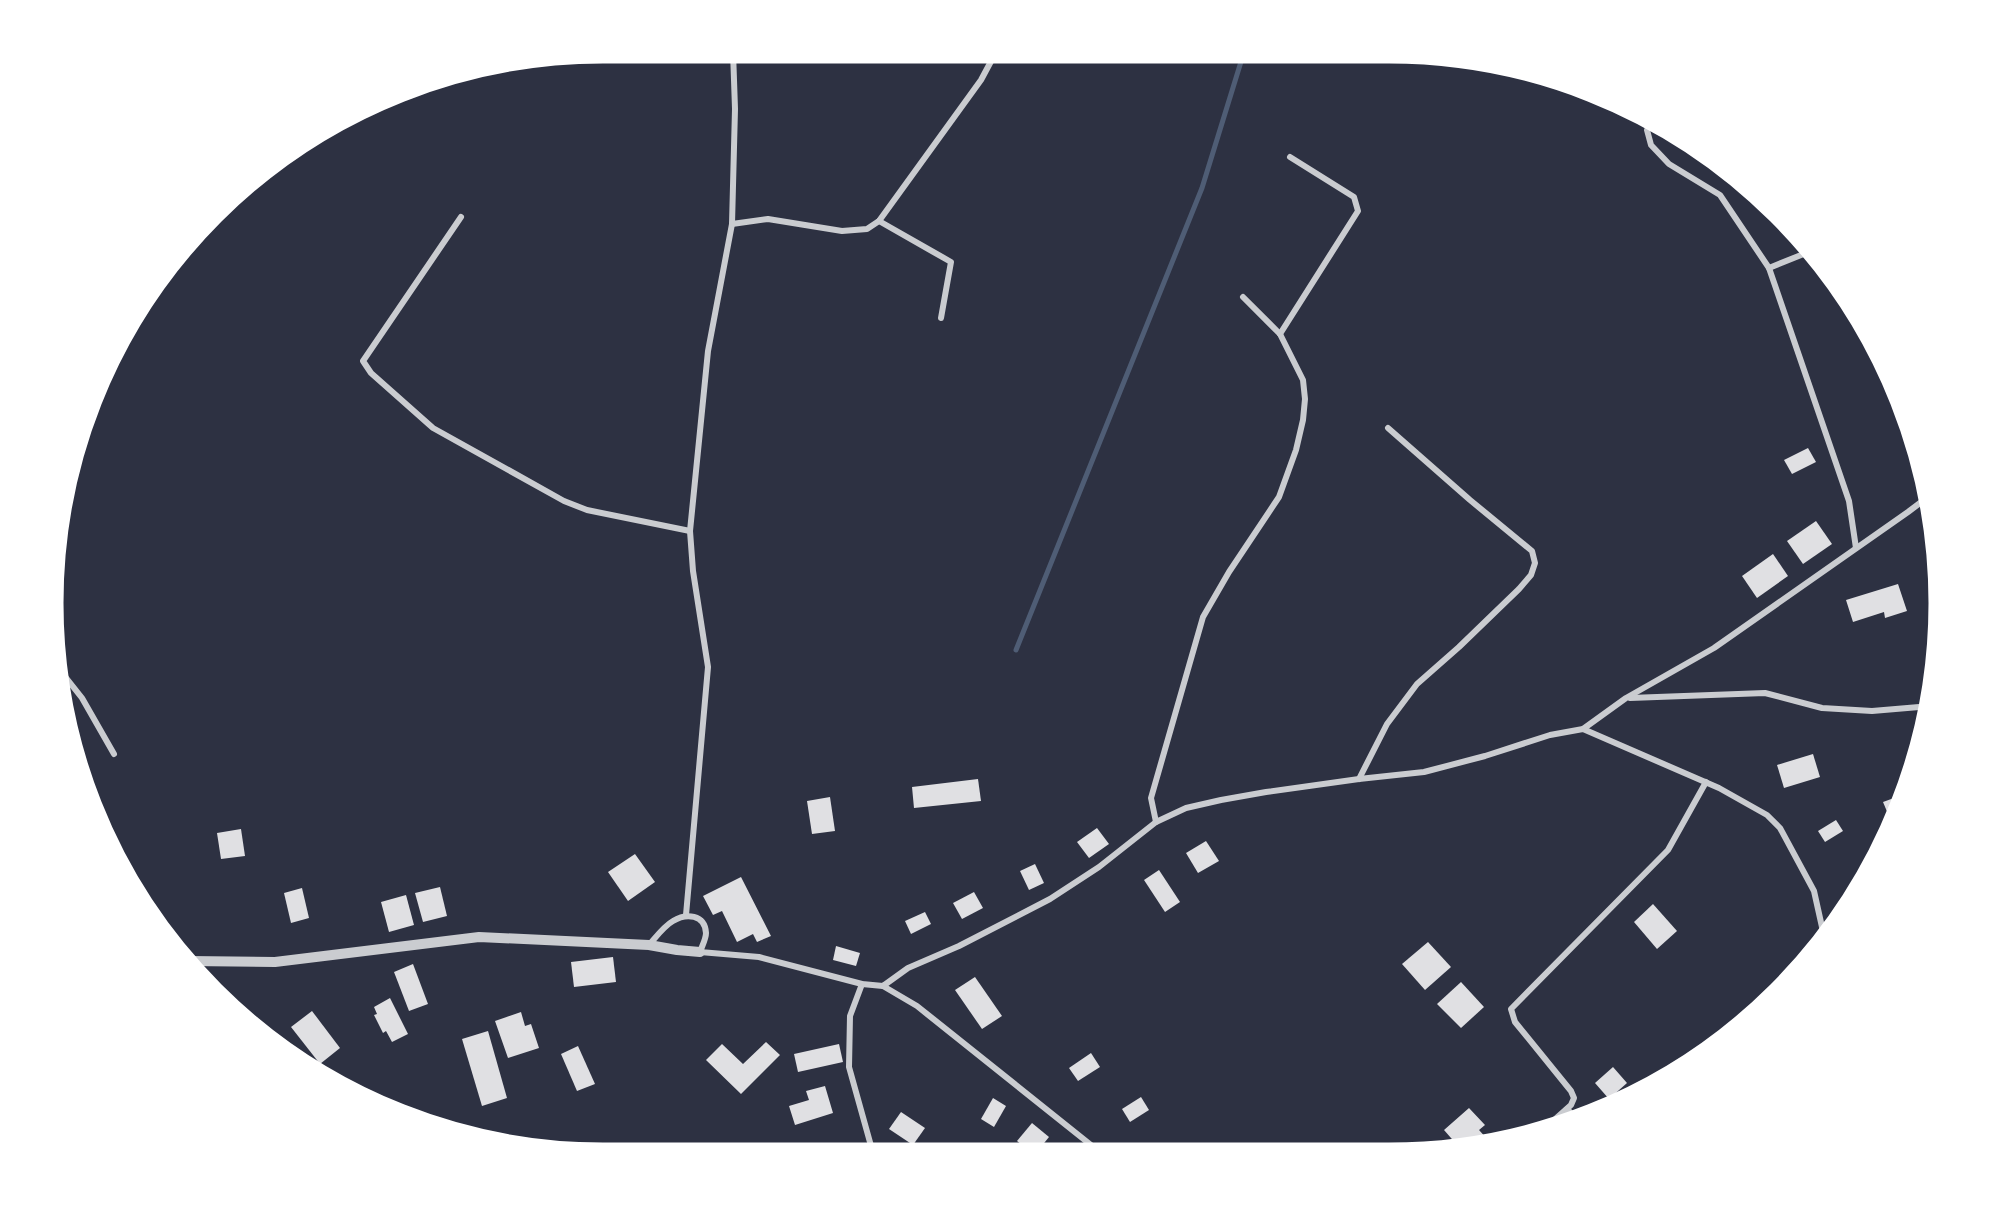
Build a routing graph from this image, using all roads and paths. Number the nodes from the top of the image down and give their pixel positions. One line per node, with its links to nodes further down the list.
1 (733, 62): 7 (street)
2 (991, 62): 6 (street)
3 (1648, 128): 9 (street)
4 (1290, 157): 12 (street)
5 (461, 217): 15 (street)
6 (879, 221): 7 (street); 11 (street)
7 (732, 224): 15 (street)
8 (1803, 254): 9 (street)
9 (1769, 268): 16 (street)
10 (1243, 297): 12 (street)
11 (941, 318)
12 (1280, 334): 24 (street)
13 (1388, 428): 22 (street)
14 (1921, 502): 16 (street)
15 (690, 531): 25 (street)
16 (1856, 548): 18 (street)
17 (67, 679): 21 (street)
18 (1626, 698): 19 (street); 20 (street)
19 (1920, 707)
20 (1583, 729): 22 (street); 23 (street)
21 (114, 754)
22 (1359, 779): 24 (street)
23 (1706, 782): 26 (street); 32 (street)
24 (1156, 822): 31 (street)
25 (686, 915): 27 (street); 28 (street)
26 (1822, 927)
27 (649, 945): 28 (street); 29 (street)
28 (700, 952): 30 (street)
29 (198, 961)
30 (862, 984): 31 (street); 35 (street)
31 (883, 986): 36 (street)
32 (1567, 1109): 33 (street); 34 (street)
33 (1570, 1112)
34 (1559, 1116)
35 (870, 1144)
36 (1090, 1144)

